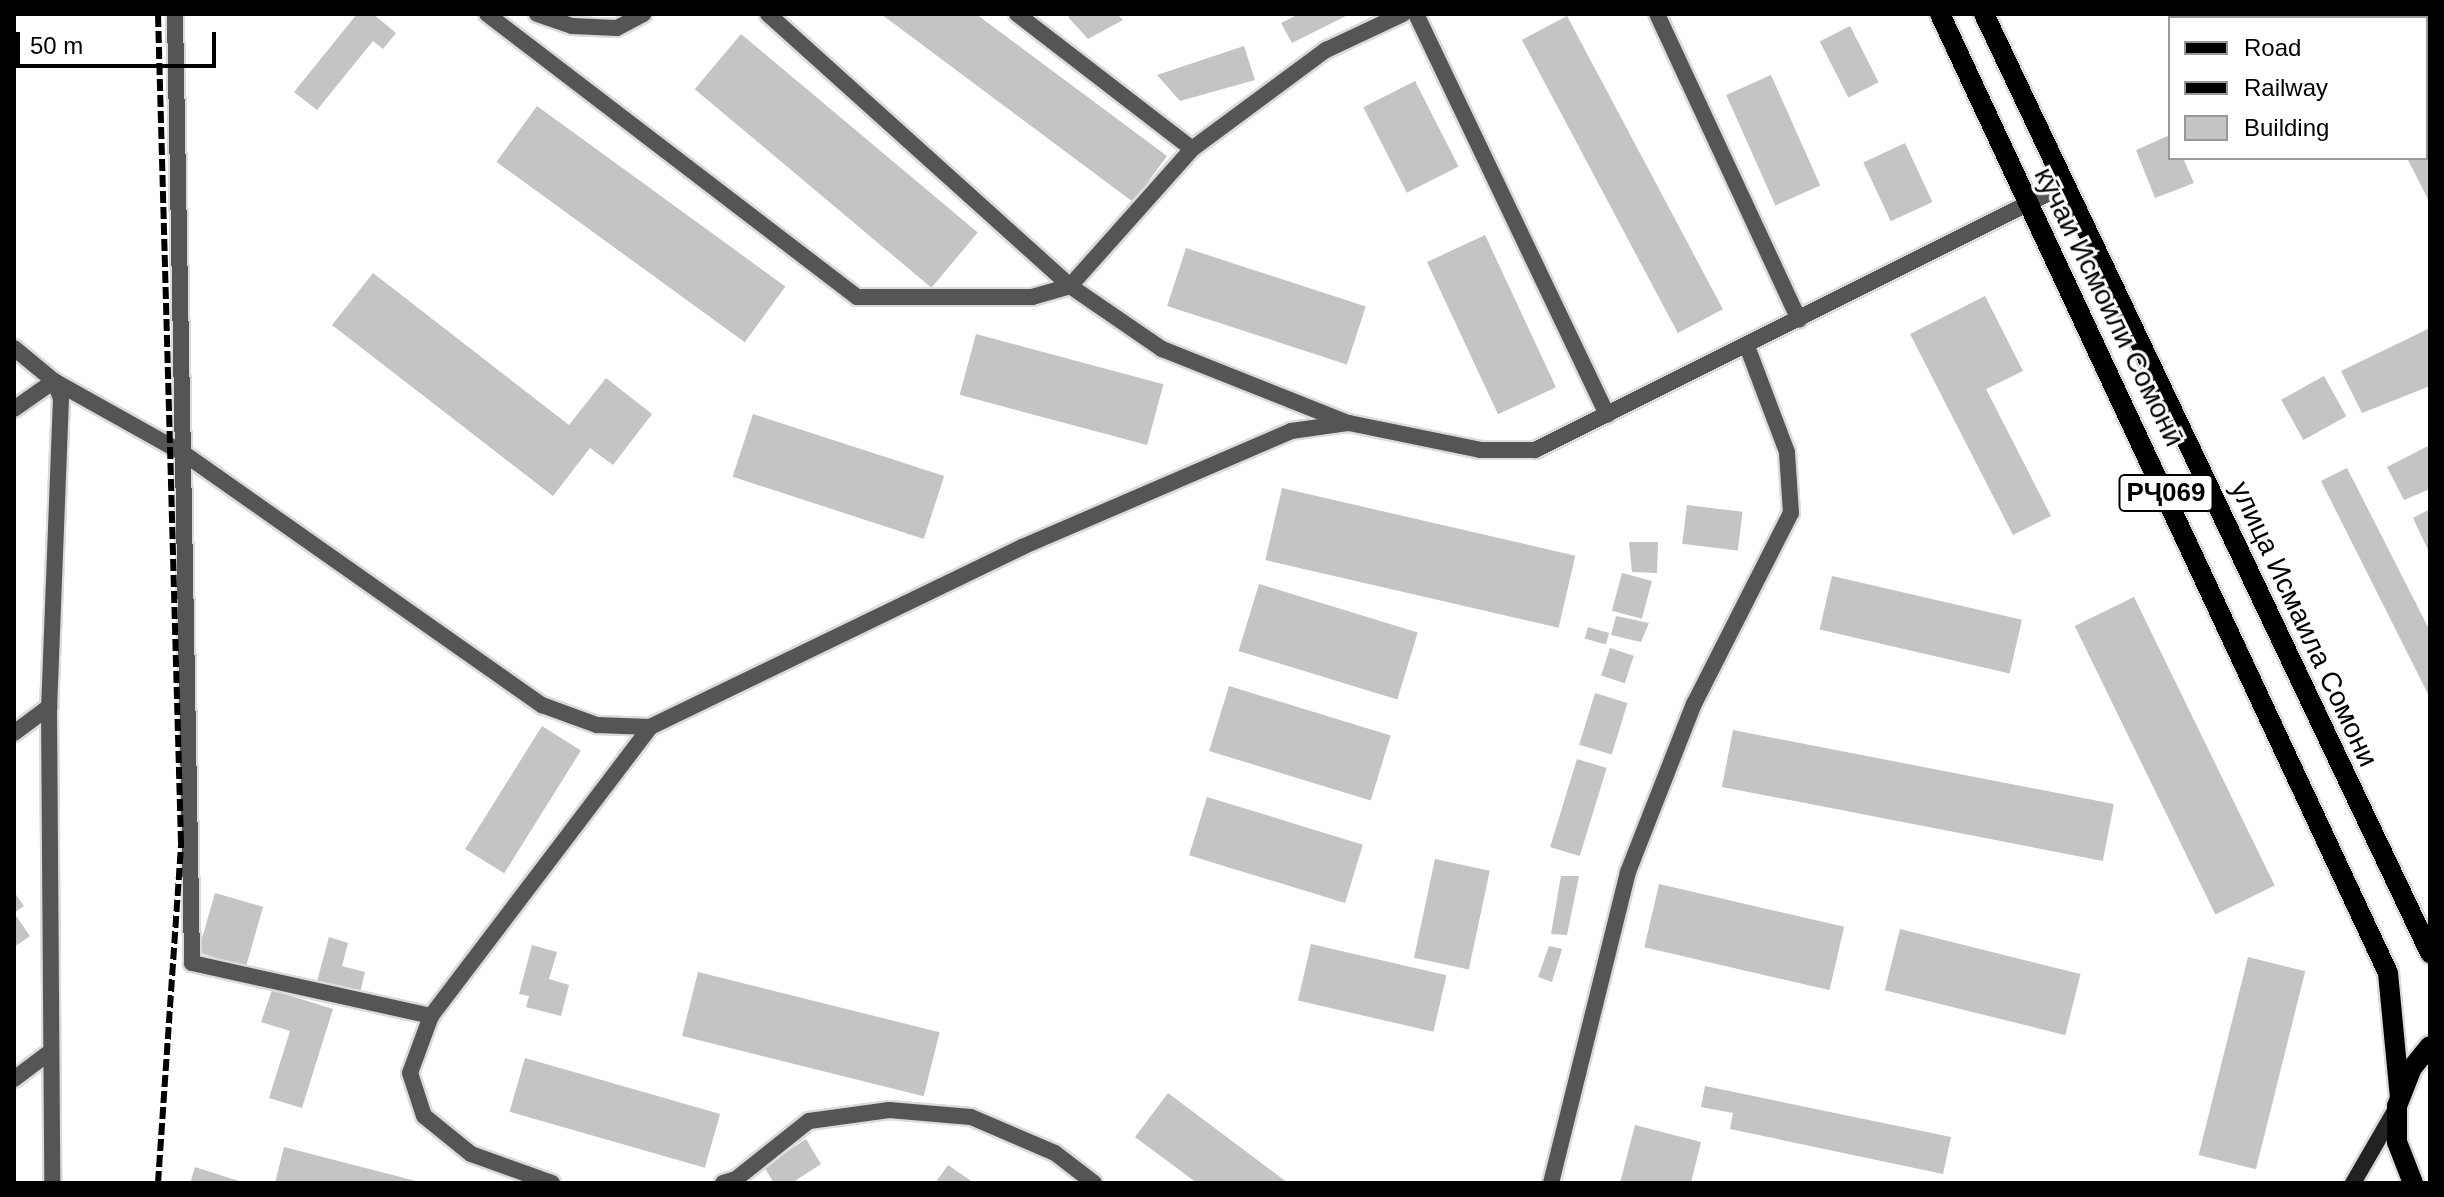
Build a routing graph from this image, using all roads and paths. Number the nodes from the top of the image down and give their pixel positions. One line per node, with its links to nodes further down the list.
1 (175, 14): 23 (street)
2 (487, 14): 15 (street)
3 (537, 14): 4 (street)
4 (643, 14)
5 (768, 14): 15 (street)
6 (1017, 14): 12 (street)
7 (1403, 14): 12 (street)
8 (1416, 14): 21 (street)
9 (1657, 14): 16 (street)
10 (1940, 14): 14 (main road, кӯчаи Исмоили Сомонӣ / РҶ069)
11 (1984, 14): 13 (main road, улица Исмаила Сомони / РҶ069)
12 (1192, 149): 15 (street)
13 (2063, 186): 14 (street); 27 (main road, улица Исмаила Сомони / РҶ069)
14 (2026, 201): 16 (street); 32 (main road, кӯчаи Исмоили Сомонӣ / РҶ069)
15 (1070, 286): 22 (street)
16 (1799, 320): 17 (street)
17 (1747, 346): 21 (street); 37 (street)
18 (14, 348): 19 (street)
19 (54, 381): 20 (street); 23 (street); 24 (street)
20 (14, 409)
21 (1607, 415): 22 (street)
22 (1349, 423): 25 (street)
23 (183, 453): 25 (street); 28 (street)
24 (49, 707): 26 (street); 30 (street)
25 (650, 727): 28 (street)
26 (14, 733)
27 (2430, 953)
28 (431, 1016): 34 (street)
29 (2430, 1046): 32 (main road)
30 (50, 1052): 31 (street); 33 (street)
31 (14, 1079)
32 (2398, 1102): 38 (street); 39 (main road)
33 (52, 1183)
34 (552, 1183)
35 (723, 1183): 36 (street)
36 (1094, 1183)
37 (1551, 1183)
38 (2353, 1183)
39 (2413, 1183)

